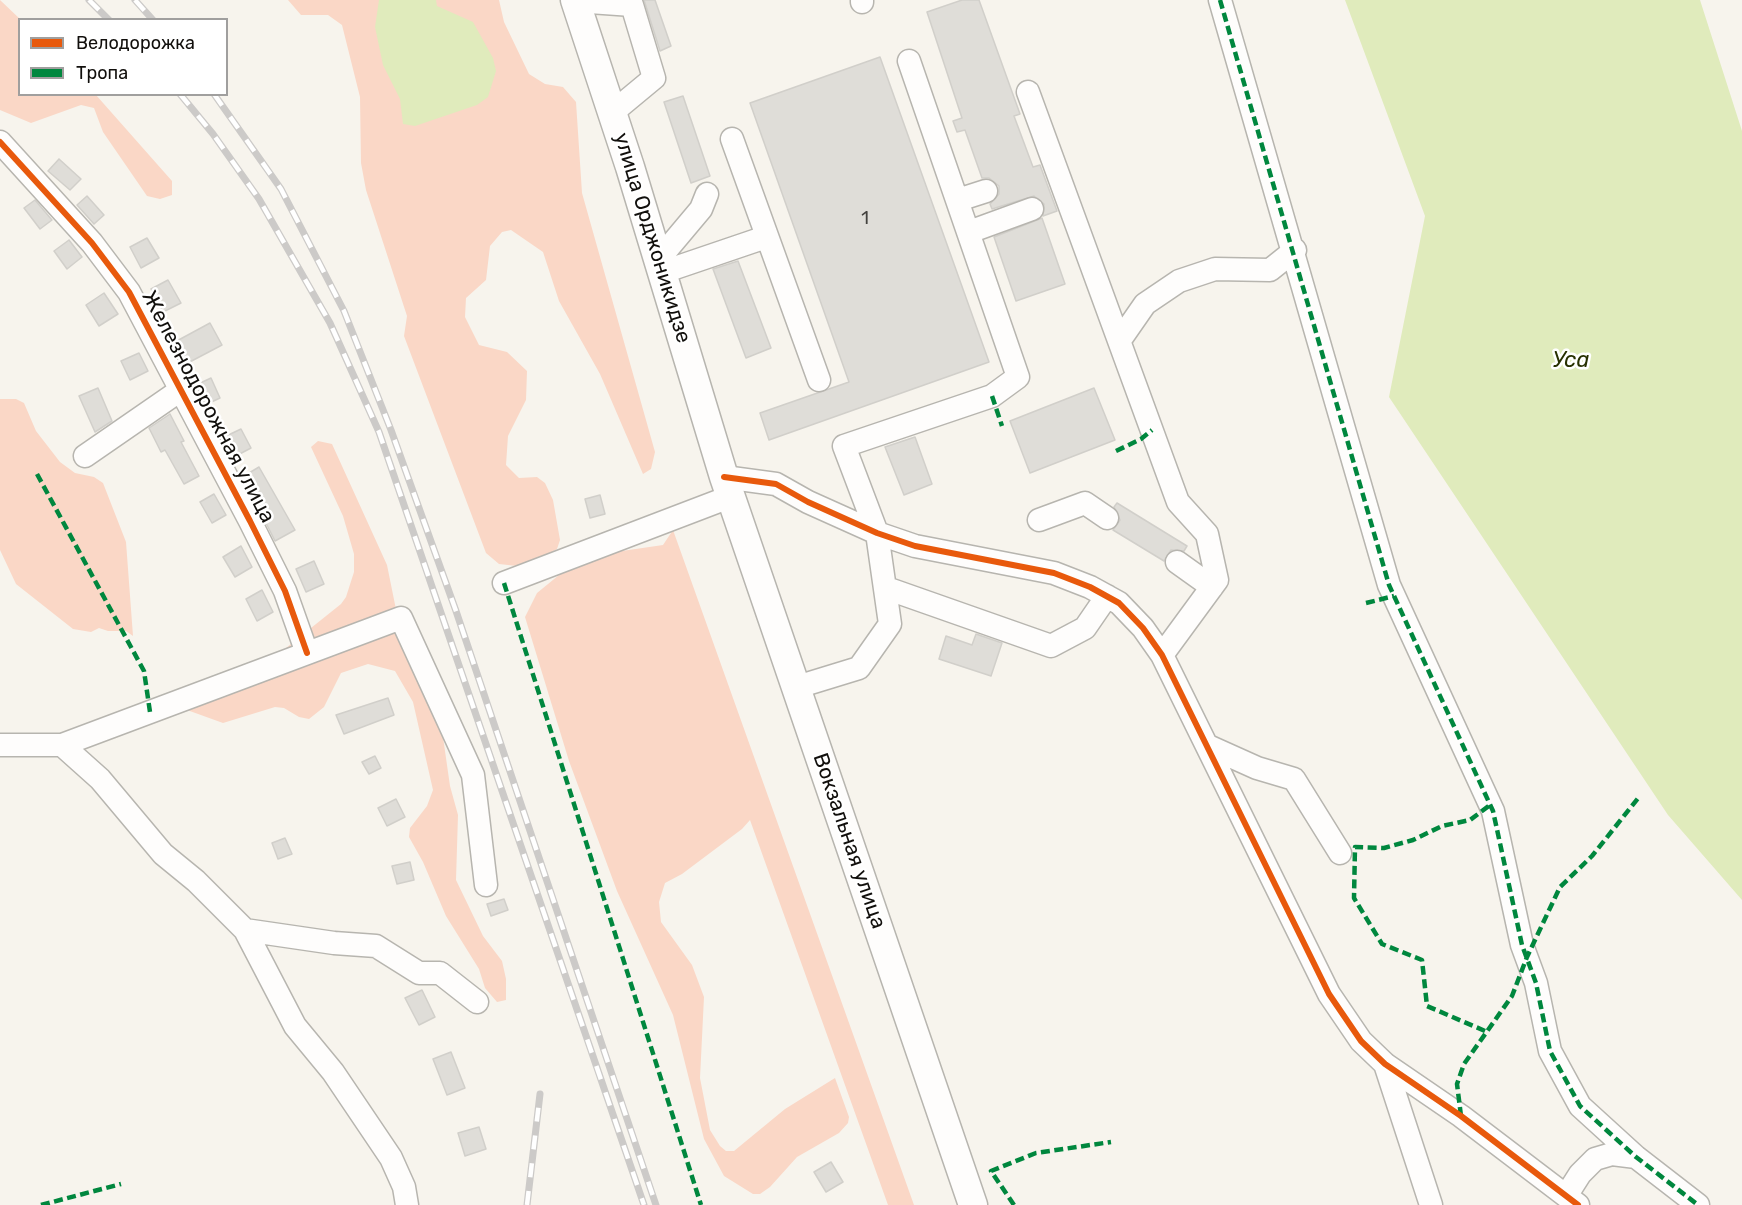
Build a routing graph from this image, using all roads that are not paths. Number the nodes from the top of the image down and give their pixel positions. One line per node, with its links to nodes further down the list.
1 (575, 0): 5 (main road, улица Орджоникидзе); 5 (street)
2 (1220, 0): 14 (street)
3 (909, 61): 10 (street)
4 (1028, 92): 16 (street)
5 (613, 112): 15 (main road, улица Орджоникидзе)
6 (732, 139): 13 (street)
7 (0, 142): 18 (street, Железнодорожная улица)
8 (986, 191): 10 (street)
9 (707, 194): 15 (street)
10 (958, 200): 12 (street)
11 (1032, 209): 12 (street)
12 (969, 232): 23 (street)
13 (766, 237): 15 (street); 17 (street)
14 (1295, 250): 16 (street); 40 (street)
15 (661, 266): 20 (main road, улица Орджоникидзе)
16 (1120, 340): 26 (street)
17 (819, 380)
18 (182, 390): 19 (street); 29 (street, Железнодорожная улица)
19 (85, 456)
20 (728, 487): 23 (street); 25 (street); 31 (main road, Вокзальная улица)
21 (1107, 518): 22 (street)
22 (1039, 520)
23 (877, 533): 27 (street); 28 (street)
24 (1177, 562): 26 (street)
25 (504, 583)
26 (1212, 587): 30 (street)
27 (886, 588): 28 (street); 31 (street)
28 (1107, 596): 30 (street)
29 (307, 653): 32 (street); 36 (street)
30 (1162, 655): 34 (street)
31 (796, 687): 43 (main road, Вокзальная улица)
32 (62, 744): 33 (street); 37 (street)
33 (0, 745)
34 (1208, 746): 35 (street); 39 (street)
35 (1340, 853)
36 (486, 885)
37 (245, 930): 38 (street); 42 (street)
38 (477, 1002)
39 (1385, 1064): 41 (street); 44 (street)
40 (1636, 1157): 41 (street); 45 (street)
41 (1572, 1201)
42 (407, 1205)
43 (974, 1205)
44 (1431, 1205)
45 (1698, 1205)

